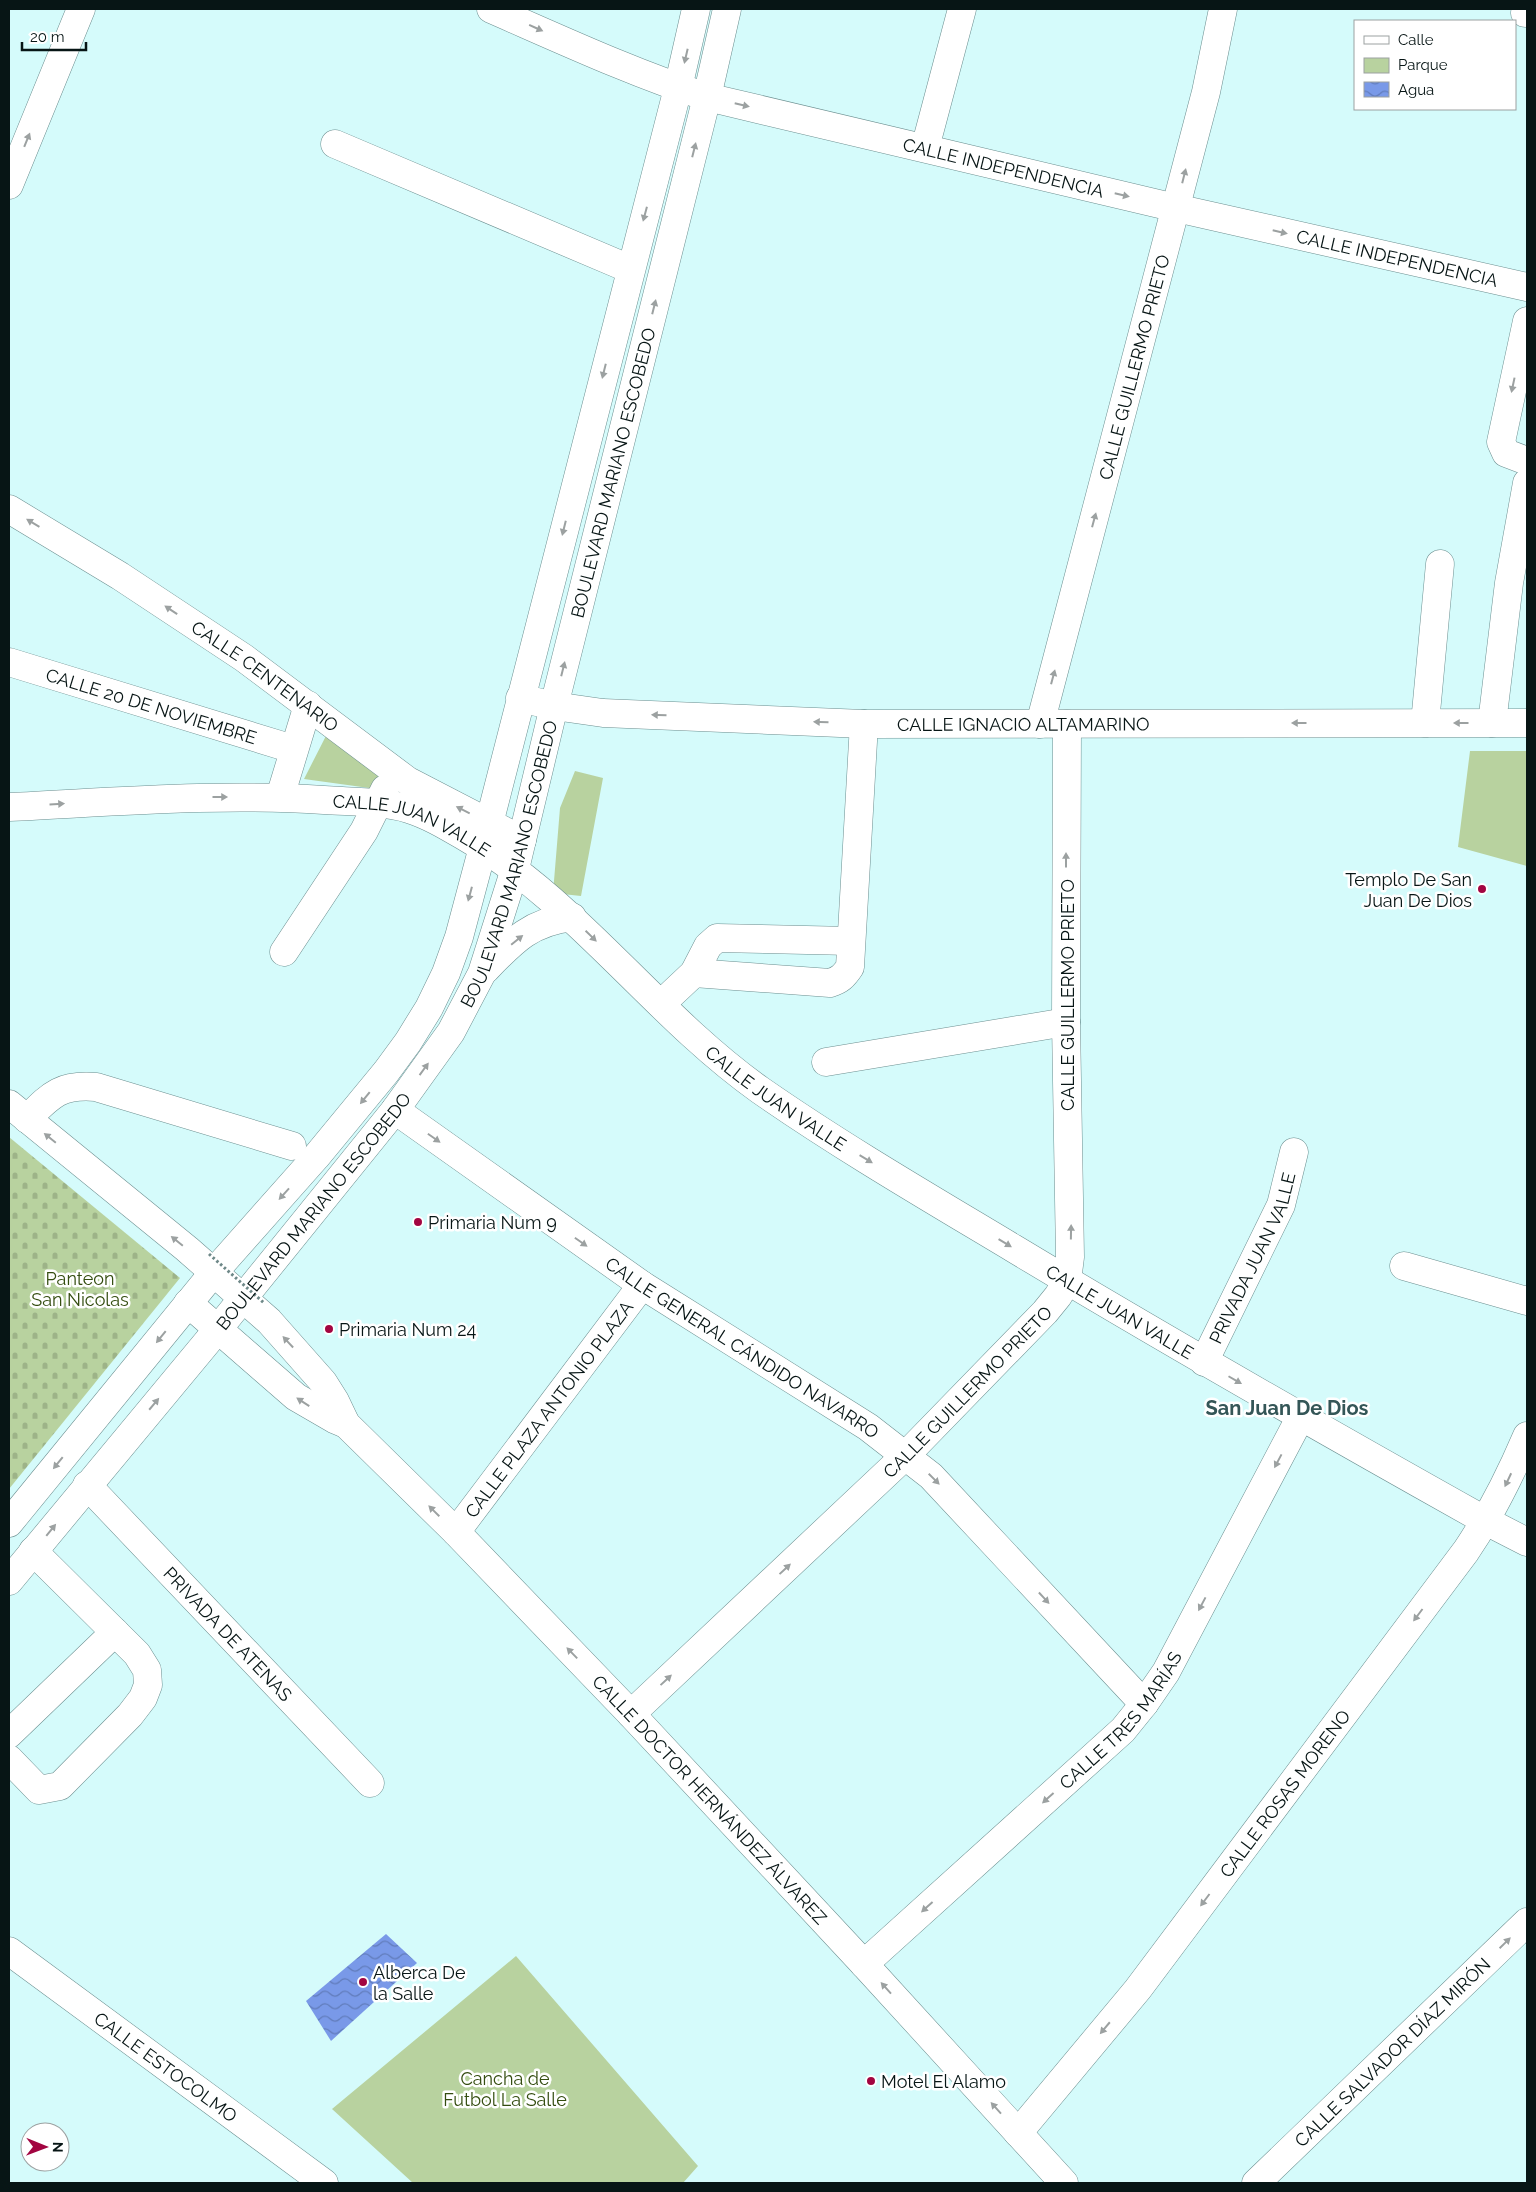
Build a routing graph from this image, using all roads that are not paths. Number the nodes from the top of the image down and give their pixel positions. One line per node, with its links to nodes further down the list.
1 (81, 9): 11 (street, one-way to 1)
2 (492, 9): 7 (street, CALLE INDEPENDENCIA, one-way to 7)
3 (696, 9): 7 (street, BOULEVARD MARIANO ESCOBEDO, one-way to 7)
4 (727, 9): 8 (street, BOULEVARD MARIANO ESCOBEDO)
5 (962, 9): 10 (street)
6 (1222, 9): 12 (street, CALLE GUILLERMO PRIETO, one-way to 6)
7 (678, 88): 8 (street, CALLE INDEPENDENCIA); 13 (street, BOULEVARD MARIANO ESCOBEDO, one-way to 13)
8 (707, 97): 10 (street, CALLE INDEPENDENCIA, one-way to 10); 23 (street, BOULEVARD MARIANO ESCOBEDO, one-way to 8)
9 (335, 144): 13 (street)
10 (925, 148): 12 (street, CALLE INDEPENDENCIA, one-way to 12)
11 (9, 185)
12 (1176, 208): 14 (street, CALLE INDEPENDENCIA, one-way to 14); 28 (street, CALLE GUILLERMO PRIETO, one-way to 12)
13 (630, 269): 21 (street, BOULEVARD MARIANO ESCOBEDO, one-way to 21)
14 (1527, 288)
15 (1527, 320): 16 (street, one-way to 16)
16 (1527, 461)
17 (1527, 483): 25 (street)
18 (9, 509): 22 (street, CALLE CENTENARIO, one-way to 18)
19 (1440, 564): 24 (street)
20 (9, 662): 29 (street, CALLE 20 DE NOVIEMBRE)
21 (520, 698): 23 (street, CALLE IGNACIO ALTAMARINO); 34 (street, BOULEVARD MARIANO ESCOBEDO)
22 (308, 705): 29 (street); 30 (street, CALLE CENTENARIO)
23 (554, 706): 27 (street, CALLE IGNACIO ALTAMARINO, one-way to 23); 35 (street, BOULEVARD MARIANO ESCOBEDO)
24 (1425, 723): 25 (street, CALLE IGNACIO ALTAMARINO, one-way to 24); 28 (street, CALLE IGNACIO ALTAMARINO, one-way to 28)
25 (1492, 723): 26 (street, CALLE IGNACIO ALTAMARINO)
26 (1527, 723)
27 (864, 724): 28 (street, CALLE IGNACIO ALTAMARINO); 38 (street)
28 (1053, 724): 43 (street, CALLE GUILLERMO PRIETO, one-way to 28)
29 (293, 749): 31 (street)
30 (394, 770): 32 (street); 34 (street, CALLE CENTENARIO, one-way to 30)
31 (280, 797): 32 (street, CALLE JUAN VALLE); 33 (street, CALLE JUAN VALLE, one-way to 31)
32 (380, 804): 34 (street, CALLE JUAN VALLE); 39 (street)
33 (9, 807)
34 (486, 835): 35 (street, CALLE CENTENARIO); 36 (street, CALLE JUAN VALLE); 49 (street, BOULEVARD MARIANO ESCOBEDO, one-way to 49)
35 (522, 840): 36 (street, BOULEVARD MARIANO ESCOBEDO)
36 (515, 869): 37 (street, CALLE JUAN VALLE); 40 (street, BOULEVARD MARIANO ESCOBEDO)
37 (572, 917): 40 (street, one-way to 37); 42 (street, CALLE JUAN VALLE, one-way to 42)
38 (851, 941): 41 (street); 41 (street)
39 (284, 952)
40 (482, 973): 45 (street, BOULEVARD MARIANO ESCOBEDO, one-way to 40)
41 (694, 973): 42 (street)
42 (661, 1004): 51 (street, CALLE JUAN VALLE, one-way to 51)
43 (1066, 1022): 44 (street); 51 (street, CALLE GUILLERMO PRIETO, one-way to 43)
44 (826, 1062)
45 (394, 1110): 52 (street, CALLE GENERAL CÁNDIDO NAVARRO, one-way to 52); 53 (street, BOULEVARD MARIANO ESCOBEDO)
46 (18, 1112): 47 (street); 49 (street, CALLE DOCTOR HERNÁNDEZ ÁLVAREZ, one-way to 46)
47 (292, 1146)
48 (1294, 1152): 57 (street, PRIVADA JUAN VALLE)
49 (211, 1263): 53 (street, CALLE DOCTOR HERNÁNDEZ ÁLVAREZ); 55 (street, BOULEVARD MARIANO ESCOBEDO)
50 (1404, 1266): 54 (street)
51 (1067, 1280): 57 (street, CALLE JUAN VALLE); 61 (street, CALLE GUILLERMO PRIETO)
52 (642, 1285): 61 (street, CALLE GENERAL CÁNDIDO NAVARRO); 65 (street, CALLE PLAZA ANTONIO PLAZA)
53 (253, 1301): 56 (street, BOULEVARD MARIANO ESCOBEDO); 59 (street, CALLE DOCTOR HERNÁNDEZ ÁLVAREZ, one-way to 53)
54 (1527, 1301)
55 (188, 1304): 56 (street, CALLE DOCTOR HERNÁNDEZ ÁLVAREZ); 64 (street, BOULEVARD MARIANO ESCOBEDO, one-way to 64)
56 (218, 1329): 59 (street, CALLE DOCTOR HERNÁNDEZ ÁLVAREZ, one-way to 56); 62 (street, BOULEVARD MARIANO ESCOBEDO, one-way to 56)
57 (1204, 1362): 58 (street, CALLE JUAN VALLE, one-way to 58)
58 (1300, 1418): 63 (street, CALLE JUAN VALLE); 70 (street, CALLE TRES MARÍAS, one-way to 70)
59 (346, 1424): 65 (street, CALLE DOCTOR HERNÁNDEZ ÁLVAREZ, one-way to 59)
60 (1527, 1436): 63 (street, CALLE ROSAS MORENO, one-way to 63)
61 (906, 1455): 70 (street, CALLE GENERAL CÁNDIDO NAVARRO, one-way to 70); 71 (street, CALLE GUILLERMO PRIETO, one-way to 61)
62 (87, 1485): 67 (street, BOULEVARD MARIANO ESCOBEDO, one-way to 62); 74 (street, PRIVADA DE ATENAS)
63 (1486, 1521): 66 (street, CALLE JUAN VALLE); 78 (street, CALLE ROSAS MORENO, one-way to 78)
64 (9, 1523)
65 (456, 1532): 71 (street, CALLE DOCTOR HERNÁNDEZ ÁLVAREZ, one-way to 65)
66 (1527, 1542)
67 (33, 1551): 68 (street, BOULEVARD MARIANO ESCOBEDO); 69 (street)
68 (9, 1581)
69 (115, 1632): 72 (street); 73 (street)
70 (1144, 1704): 77 (street, CALLE TRES MARÍAS, one-way to 77)
71 (631, 1714): 77 (street, CALLE DOCTOR HERNÁNDEZ ÁLVAREZ)
72 (9, 1734)
73 (9, 1759)
74 (370, 1783)
75 (1527, 1922): 81 (street, CALLE SALVADOR DÍAZ MIRÓN, one-way to 75)
76 (9, 1951): 79 (street, CALLE ESTOCOLMO)
77 (864, 1964): 78 (street, CALLE DOCTOR HERNÁNDEZ ÁLVAREZ, one-way to 77)
78 (1018, 2133): 80 (street, CALLE DOCTOR HERNÁNDEZ ÁLVAREZ)
79 (324, 2183)
80 (1064, 2183)
81 (1256, 2183)

